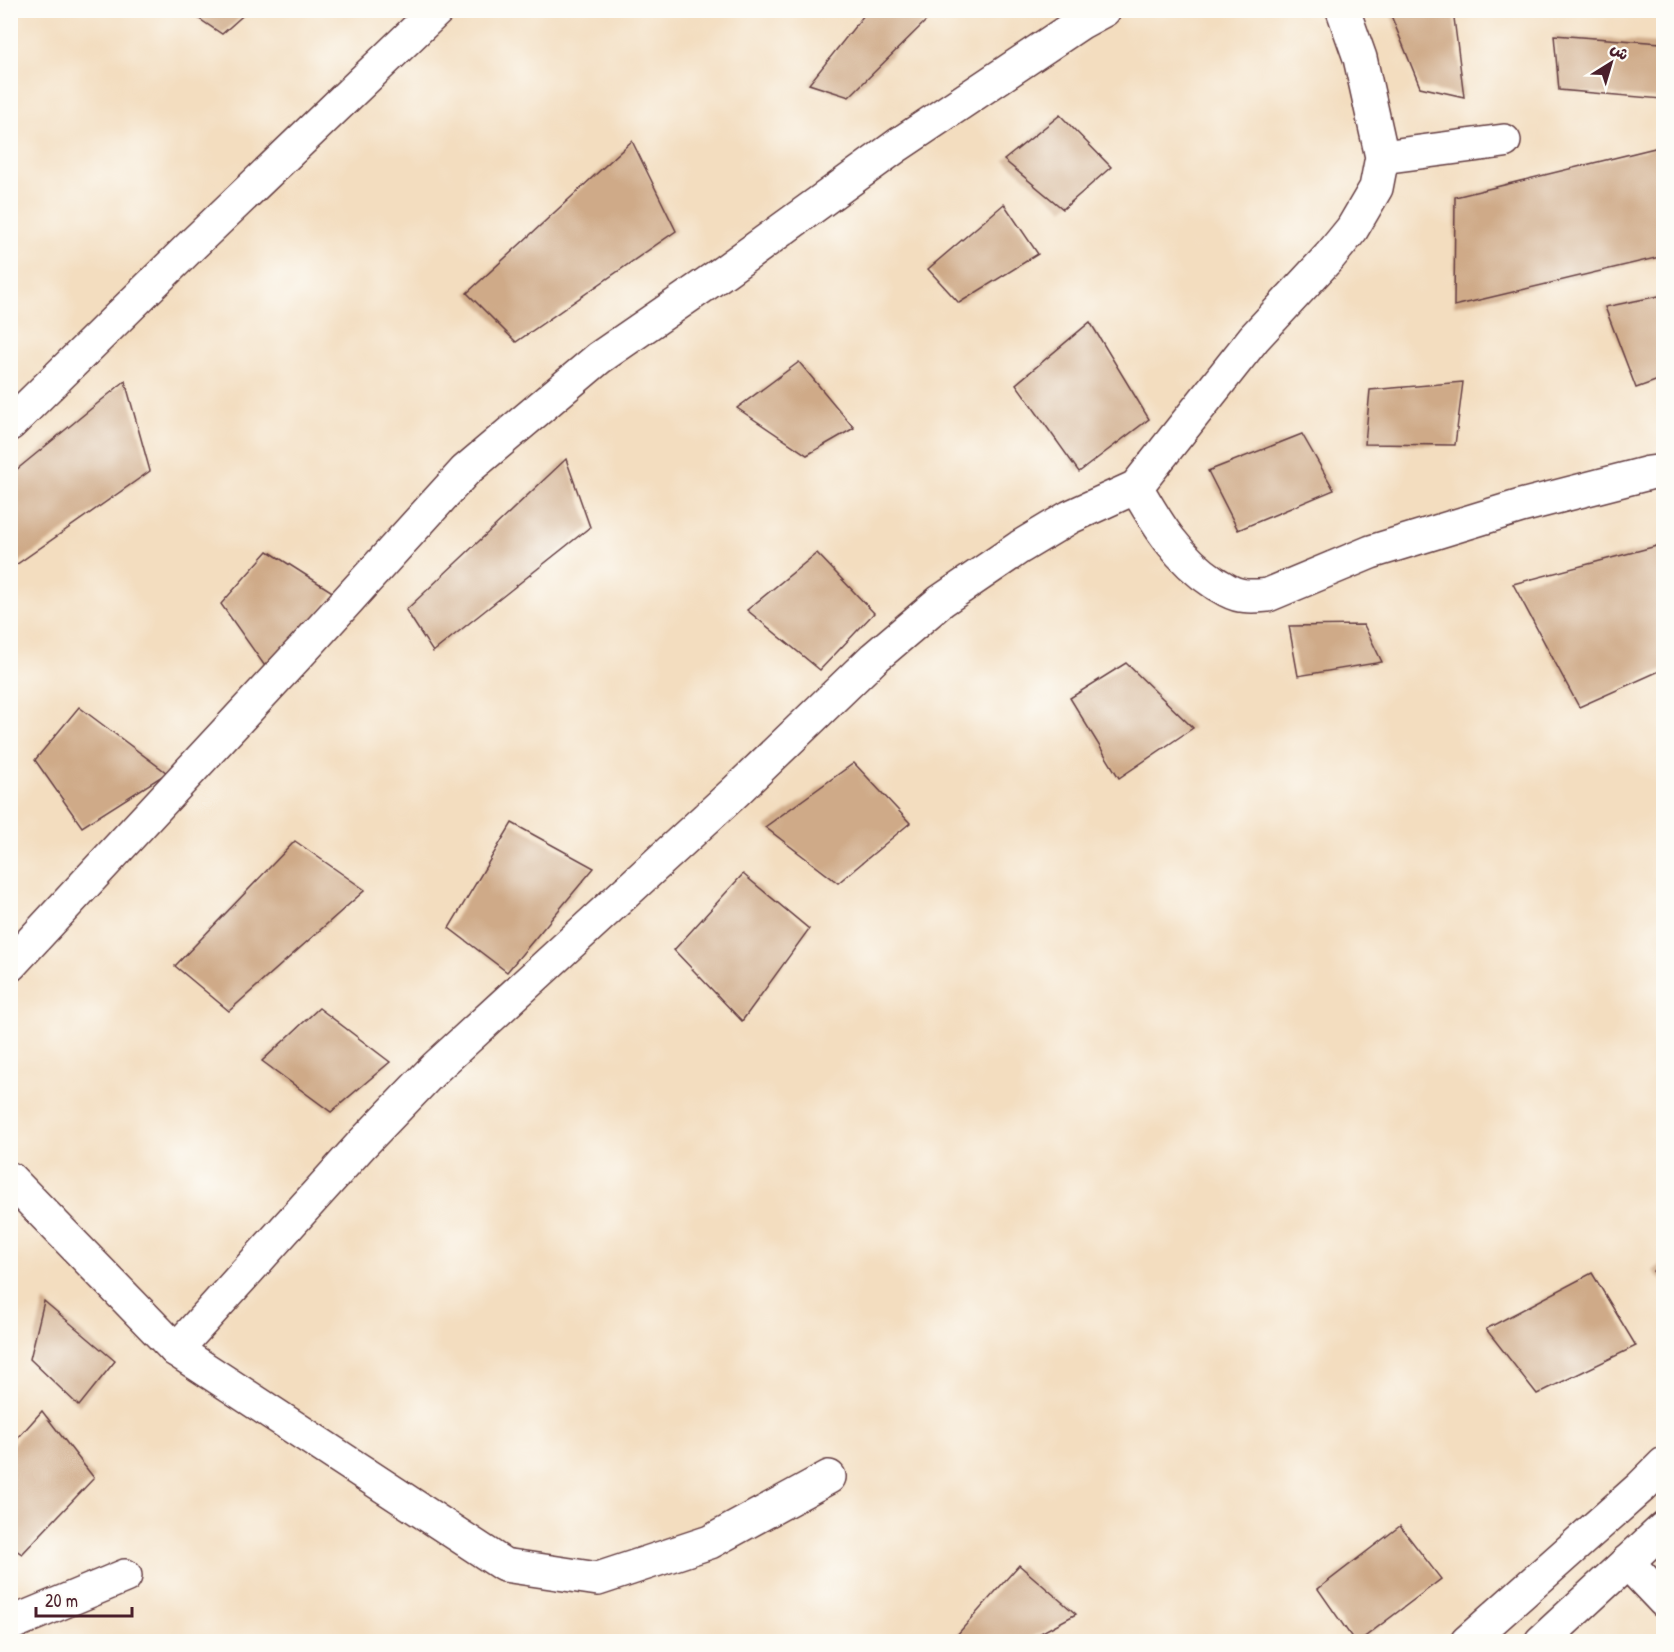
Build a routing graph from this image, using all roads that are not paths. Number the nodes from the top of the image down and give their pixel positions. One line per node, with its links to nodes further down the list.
1 (437, 10): 6 (street)
2 (1104, 10): 9 (street)
3 (1343, 10): 5 (street)
4 (1504, 141): 5 (street)
5 (1382, 157): 8 (street)
6 (10, 424)
7 (1664, 471): 8 (street)
8 (1136, 487): 11 (street)
9 (10, 965)
10 (10, 1179): 11 (street)
11 (176, 1350): 13 (street)
12 (1664, 1464): 19 (street)
13 (828, 1477)
14 (1664, 1528): 15 (street)
15 (1627, 1562): 17 (street); 20 (street)
16 (124, 1576): 18 (street)
17 (1664, 1601)
18 (10, 1624)
19 (1467, 1641)
20 (1541, 1641)

